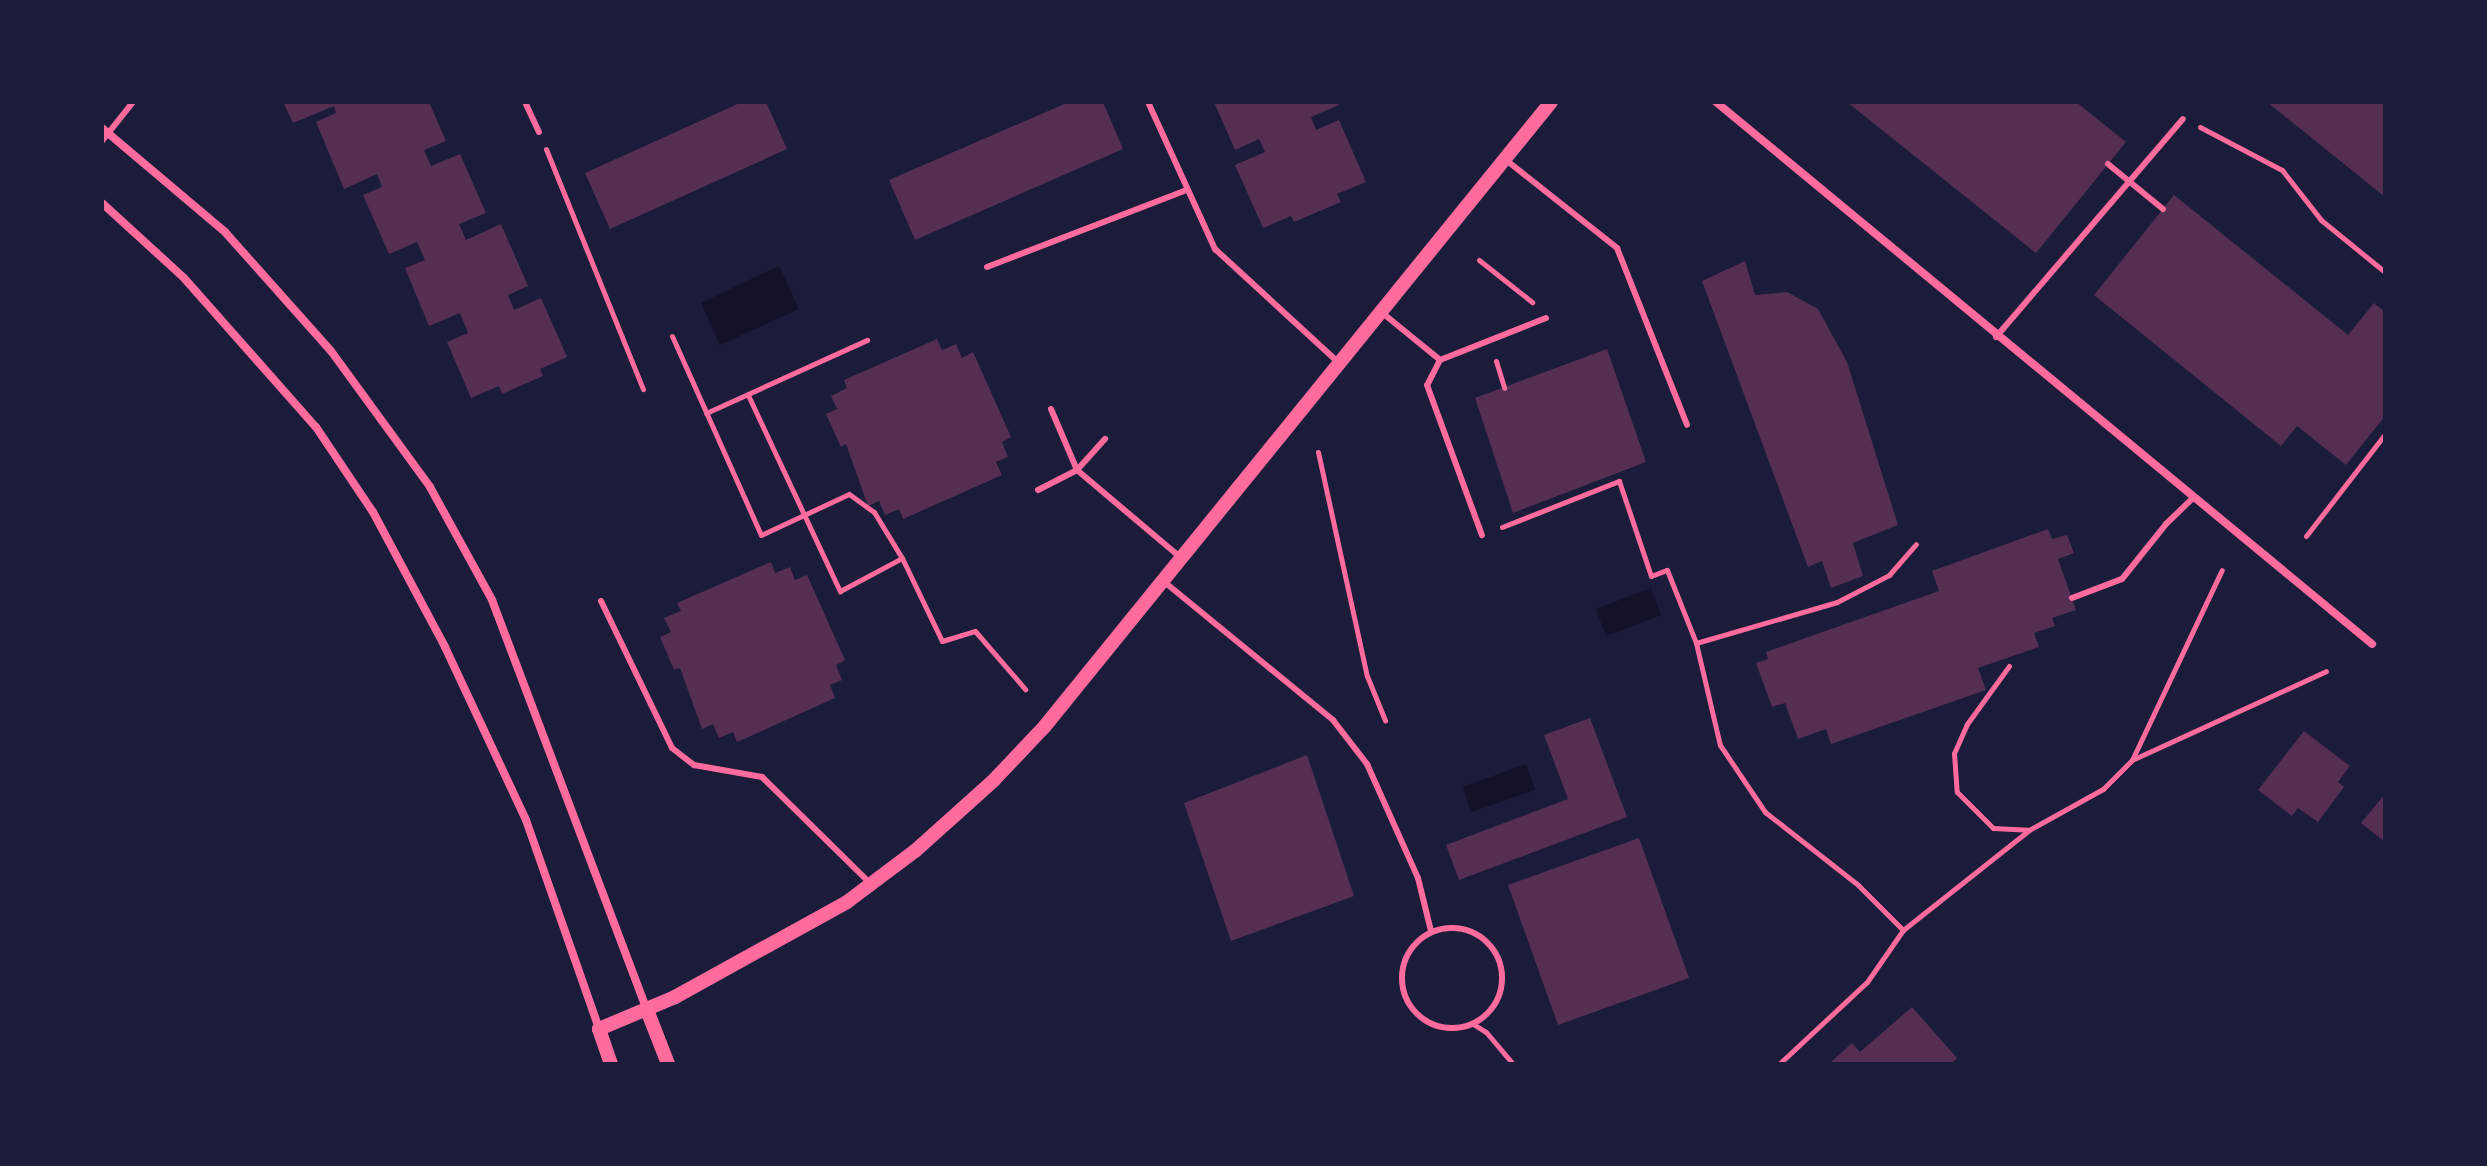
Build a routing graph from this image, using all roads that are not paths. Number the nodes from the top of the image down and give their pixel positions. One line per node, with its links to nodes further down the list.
1 (133, 102): 8 (lane)
2 (525, 102): 7 (lane)
3 (1148, 102): 12 (lane)
4 (1551, 102): 9 (street)
5 (1716, 102): 18 (street)
6 (2183, 119): 11 (lane)
7 (539, 132)
8 (104, 134): 35 (street)
9 (1505, 159): 16 (street); 22 (lane)
10 (2108, 164): 11 (lane)
11 (2129, 181): 14 (lane); 18 (lane)
12 (1187, 190): 15 (lane); 20 (lane)
13 (102, 203): 36 (street)
14 (2163, 209)
15 (987, 267)
16 (1380, 311): 19 (lane); 20 (street)
17 (1543, 319): 19 (lane)
18 (1996, 337): 26 (street)
19 (1440, 360): 27 (lane)
20 (1339, 363): 28 (street)
21 (1051, 409): 24 (lane)
22 (1687, 425)
23 (1105, 439): 24 (lane)
24 (1077, 470): 25 (lane); 28 (lane)
25 (1038, 490)
26 (2192, 499): 30 (lane); 32 (street)
27 (1482, 535)
28 (1181, 558): 29 (street)
29 (1162, 580): 33 (street); 34 (lane)
30 (2072, 598)
31 (601, 601): 33 (lane)
32 (2372, 644)
33 (872, 885): 35 (street)
34 (1431, 931): 34 (lane)
35 (647, 1010): 36 (street); 38 (street)
36 (599, 1029): 37 (street)
37 (611, 1064)
38 (668, 1064)

